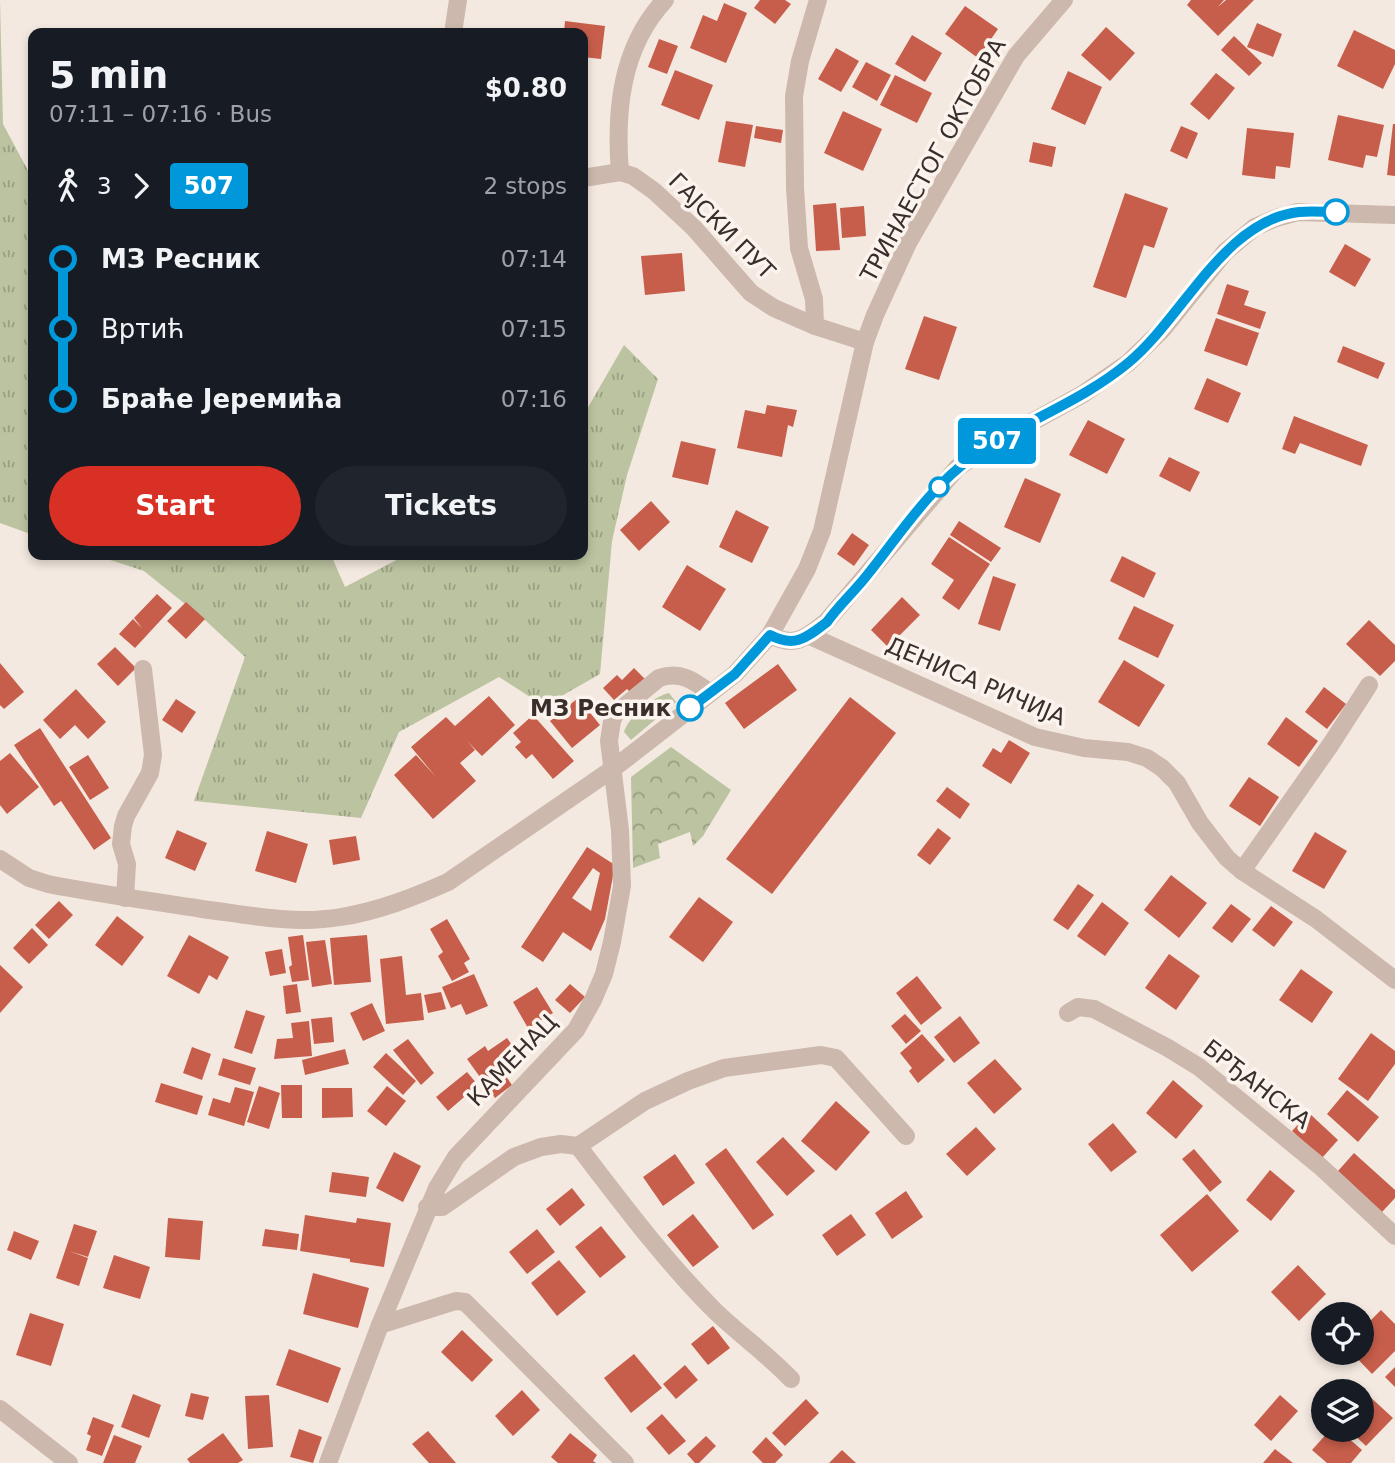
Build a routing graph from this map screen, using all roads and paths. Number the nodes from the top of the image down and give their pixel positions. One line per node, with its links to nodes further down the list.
1 (458, 0): 5 (street)
2 (665, 0): 6 (street)
3 (818, 0): 9 (street)
4 (1064, 0): 10 (street, ТРИНАЕСТОГ ОКТОБРА)
5 (454, 28)
6 (620, 172): 7 (street); 9 (street, ГАЈСКИ ПУТ)
7 (588, 177)
8 (1395, 215): 12 (street)
9 (815, 326): 10 (street, ГАЈСКИ ПУТ)
10 (865, 342): 11 (street, ТРИНАЕСТОГ ОКТОБРА)
11 (770, 635): 12 (street); 15 (street, ТРИНАЕСТОГ ОКТОБРА)
12 (810, 636): 18 (street, ДЕНИСА РИЧИЈА)
13 (143, 669): 19 (street)
14 (1369, 685): 18 (street)
15 (709, 692): 16 (street, ТРИНАЕСТОГ ОКТОБРА); 16 (street, КАМЕНАЦ)
16 (614, 768): 19 (street, ТРИНАЕСТОГ ОКТОБРА); 24 (street, КАМЕНАЦ)
17 (0, 859): 19 (street, ТРИНАЕСТОГ ОКТОБРА)
18 (1242, 871): 20 (street, ДЕНИСА РИЧИЈА)
19 (125, 898)
20 (1395, 980)
21 (1068, 1013): 25 (street, БРЂАНСКА)
22 (906, 1136): 23 (street)
23 (578, 1146): 24 (street); 27 (street)
24 (427, 1208): 26 (street, КАМЕНАЦ)
25 (1395, 1237)
26 (380, 1325): 30 (street, КАМЕНАЦ); 31 (street)
27 (791, 1379)
28 (0, 1409): 29 (street)
29 (60, 1461)
30 (328, 1463)
31 (625, 1463)

